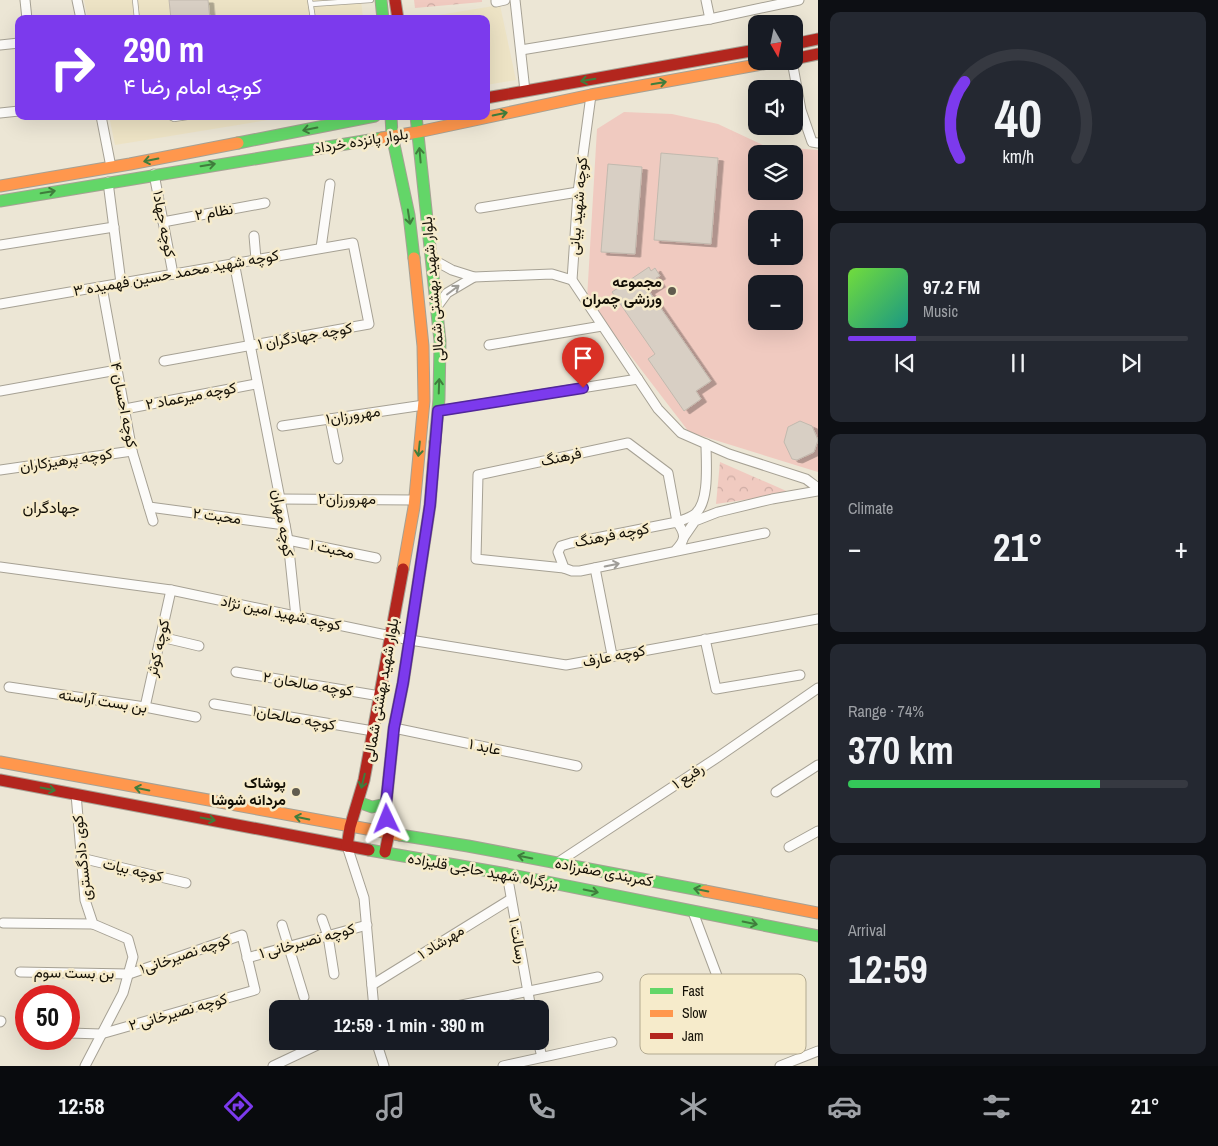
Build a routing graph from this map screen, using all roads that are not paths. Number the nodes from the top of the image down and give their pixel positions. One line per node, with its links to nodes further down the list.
1 (25, 0): 11 (street)
2 (77, 0): 12 (street)
3 (135, 0): 13 (lane)
4 (371, 0): 10 (lane)
5 (381, 0): 15 (main road)
6 (395, 0): 16 (main road)
7 (515, 0): 22 (street)
8 (706, 0): 17 (street)
9 (799, 0): 17 (street)
10 (311, 2): 14 (lane)
11 (27, 15)
12 (80, 15)
13 (137, 15)
14 (313, 15)
15 (383, 15)
16 (397, 15)
17 (710, 19): 22 (street)
18 (818, 39): 19 (main road)
19 (803, 42)
20 (15, 43): 21 (street)
21 (0, 45)
22 (520, 50): 28 (street)
23 (748, 51): 28 (main road, one-way to 28)
24 (818, 54): 25 (main road)
25 (803, 58)
26 (748, 67): 29 (main road, بلوار پانزده خرداد, one-way to 26)
27 (795, 70): 41 (street)
28 (525, 91): 30 (main road)
29 (591, 95): 33 (main road, بلوار پانزده خرداد, one-way to 29); 49 (street, کوچه شهید بیانی)
30 (490, 97)
31 (15, 111): 32 (street)
32 (0, 113)
33 (490, 117)
34 (102, 120): 42 (street)
35 (355, 120): 42 (main road, بلوار پانزده خرداد, one-way to 42)
36 (391, 120): 40 (main road, بلوار شهید بهشتی شمالی)
37 (416, 120): 39 (main road, بلوار شهید بهشتی شمالی)
38 (474, 120): 39 (main road, بلوار پانزده خرداد, one-way to 38)
39 (418, 132): 40 (main road, بلوار پانزده خرداد); 44 (main road, بلوار شهید بهشتی شمالی, one-way to 39)
40 (392, 135): 43 (main road, بلوار پانزده خرداد, one-way to 40); 47 (main road, بلوار شهید بهشتی شمالی)
41 (818, 143)
42 (111, 167): 48 (main road, بلوار پانزده خرداد)
43 (154, 174): 45 (main road, بلوار پانزده خرداد); 53 (street, کوچه جهاد۱)
44 (422, 179): 47 (main road); 60 (main road, بلوار شهید بهشتی شمالی)
45 (108, 182): 50 (main road, بلوار پانزده خرداد, one-way to 45); 54 (street)
46 (330, 184): 58 (street)
47 (402, 185): 77 (main road, بلوار شهید بهشتی شمالی, one-way to 77)
48 (0, 186)
49 (578, 192): 52 (street); 64 (street, کوچه شهید بیانی)
50 (0, 201)
51 (265, 203): 53 (street, نظام ۲)
52 (480, 208)
53 (163, 222): 62 (street, کوچه جهاد۱)
54 (114, 227): 57 (street); 65 (street)
55 (254, 236): 59 (street)
56 (353, 242): 58 (street, کوچه شهید محمد حسین فهمیده ۳); 71 (street, کوچه جهادگران ۱)
57 (0, 245)
58 (321, 248): 59 (street, کوچه شهید محمد حسین فهمیده ۳)
59 (256, 259): 61 (street, کوچه شهید محمد حسین فهمیده ۳)
60 (432, 259): 63 (street); 68 (main road, بلوار شهید بهشتی شمالی)
61 (234, 262): 62 (street, کوچه شهید محمد حسین فهمیده ۳); 71 (street, کوچه مهران)
62 (173, 274): 65 (street, کوچه شهید محمد حسین فهمیده ۳)
63 (474, 277): 64 (street); 68 (street, one-way to 63)
64 (572, 280): 69 (street)
65 (121, 283): 66 (street, کوچه شهید محمد حسین فهمیده ۳)
66 (102, 287): 67 (street, کوچه شهید محمد حسین فهمیده ۳); 73 (street, کوچه احسان ۴)
67 (0, 304)
68 (436, 308): 79 (main road, بلوار شهید بهشتی شمالی, one-way to 68)
69 (602, 326): 70 (street); 74 (street)
70 (489, 345)
71 (249, 346): 72 (street); 75 (street, کوچه مهران)
72 (164, 361)
73 (117, 370): 76 (street); 78 (street, کوچه احسان ۴)
74 (638, 379): 79 (street); 82 (street)
75 (256, 384): 78 (street, کوچه میرعماد ۲); 87 (street, کوچه مهران)
76 (0, 391)
77 (424, 405): 80 (street, مهرورزان۱); 88 (main road, بلوار شهید بهشتی شمالی, one-way to 88)
78 (125, 409): 83 (street, کوچه احسان ۴)
79 (438, 411): 107 (main road, بلوار شهید بهشتی شمالی)
80 (330, 419): 81 (street, مهرورزان۱); 84 (street)
81 (282, 426)
82 (706, 444): 86 (street); 91 (street)
83 (132, 451): 85 (street, کوچه پرهیزکاران); 89 (street, کوچه احسان ۴)
84 (338, 459)
85 (0, 468)
86 (818, 490): 94 (street)
87 (279, 499): 88 (street, مهرورزان۲); 92 (street, کوچه مهران)
88 (414, 500): 104 (main road, بلوار شهید بهشتی شمالی)
89 (149, 507): 90 (street, کوچه احسان ۴); 92 (street, محبت ۲)
90 (153, 521)
91 (676, 522): 94 (street); 99 (street, کوچه فرهنگ); 99 (street, فرهنگ)
92 (284, 525): 95 (street, کوچه مهران)
93 (765, 533): 96 (street, کوچه فرهنگ)
94 (684, 537): 96 (street)
95 (288, 540): 97 (street, محبت ۱); 102 (street, کوچه مهران)
96 (675, 551): 100 (street, کوچه فرهنگ, one-way to 96)
97 (376, 558)
98 (0, 567): 101 (street, کوچه شهید امین نژاد)
99 (564, 568): 100 (street, کوچه فرهنگ)
100 (595, 568): 109 (street)
101 (171, 590): 102 (street, کوچه شهید امین نژاد); 105 (street, کوچه کوثر)
102 (296, 617): 104 (street, کوچه شهید امین نژاد)
103 (818, 619): 106 (street, کوچه عارف)
104 (391, 635): 107 (street, کوچه شهید امین نژاد); 114 (main road, بلوار شهید بهشتی شمالی)
105 (161, 637): 108 (street); 116 (street, کوچه کوثر)
106 (705, 639): 109 (street, کوچه عارف); 111 (street)
107 (410, 640): 109 (street, کوچه عارف); 118 (main road, بلوار شهید بهشتی شمالی)
108 (199, 646)
109 (612, 655)
110 (236, 672): 114 (street, کوچه صالحان ۲)
111 (800, 675)
112 (9, 687): 116 (street, بن بست آراسته)
113 (818, 688): 135 (street, رفیع ۱)
114 (380, 696): 119 (main road, بلوار شهید بهشتی شمالی)
115 (214, 704): 119 (street, کوچه صالحان۱)
116 (145, 707): 117 (street, بن بست آراسته)
117 (196, 717)
118 (394, 728): 122 (street, عابد ۱); 127 (main road, بلوار شهید بهشتی شمالی)
119 (373, 732): 126 (main road, بلوار شهید بهشتی شمالی, one-way to 126)
120 (0, 762): 128 (main road, one-way to 120)
121 (818, 765): 124 (street)
122 (577, 766)
123 (0, 780): 125 (main road, بزرگراه شهید حاجی قلیزاده, one-way to 125)
124 (776, 792)
125 (76, 794): 131 (main road, بزرگراه شهید حاجی قلیزاده, one-way to 131); 134 (street, کوی دادگستری)
126 (358, 802): 127 (main road); 128 (main road, بلوار شهید بهشتی شمالی)
127 (386, 804): 130 (main road, بلوار شهید بهشتی شمالی)
128 (350, 827): 130 (main road, کمربندی صفرزاده); 131 (main road, بلوار شهید بهشتی شمالی)
129 (818, 831): 132 (street)
130 (389, 834): 133 (main road, بلوار شهید بهشتی شمالی); 135 (main road, کمربندی صفرزاده, one-way to 130)
131 (346, 846): 133 (main road, بزرگراه شهید حاجی قلیزاده); 144 (street)
132 (789, 847)
133 (385, 852): 136 (main road, بزرگراه شهید حاجی قلیزاده)
134 (81, 858): 137 (street, کوچه بیات); 143 (street, کوی دادگستری)
135 (557, 863): 140 (main road, کمربندی صفرزاده, one-way to 135)
136 (507, 874): 138 (street, رسالت ۱); 139 (main road, بزرگراه شهید حاجی قلیزاده, one-way to 139)
137 (186, 883)
138 (511, 899): 155 (street, مهرشاد ۱); 156 (street, رسالت ۱)
139 (693, 912): 147 (main road, بزرگراه شهید حاجی قلیزاده, one-way to 147); 153 (street)
140 (818, 913)
141 (322, 919): 146 (street)
142 (3, 923): 143 (street)
143 (93, 924): 151 (street)
144 (366, 925): 146 (street, کوچه نصیرخانی ۱); 155 (street)
145 (282, 926): 148 (street)
146 (328, 936): 148 (street, کوچه نصیرخانی ۱); 152 (street)
147 (818, 936)
148 (290, 946): 149 (street, کوچه نصیرخانی ۱); 157 (street)
149 (247, 958): 151 (street, کوچه نصیرخانی۱); 162 (street, کوچه نصیرخانی ۲)
150 (20, 972): 151 (street, بن بست سوم)
151 (129, 974): 162 (street)
152 (334, 974)
153 (716, 974)
154 (598, 977): 156 (street)
155 (372, 985): 158 (street)
156 (526, 992): 159 (street); 160 (street, رسالت ۱)
157 (304, 997)
158 (373, 1000)
159 (486, 1000)
160 (528, 1000)
161 (80, 1033): 162 (street, کوچه نصیرخانی ۲)
162 (101, 1034): 170 (street)
163 (612, 1042): 168 (street)
164 (307, 1050): 171 (street)
165 (379, 1050): 172 (street)
166 (540, 1050): 168 (street)
167 (818, 1051): 169 (street)
168 (542, 1057): 173 (street)
169 (784, 1065)
170 (85, 1066)
171 (273, 1066)
172 (384, 1066)
173 (503, 1066)

